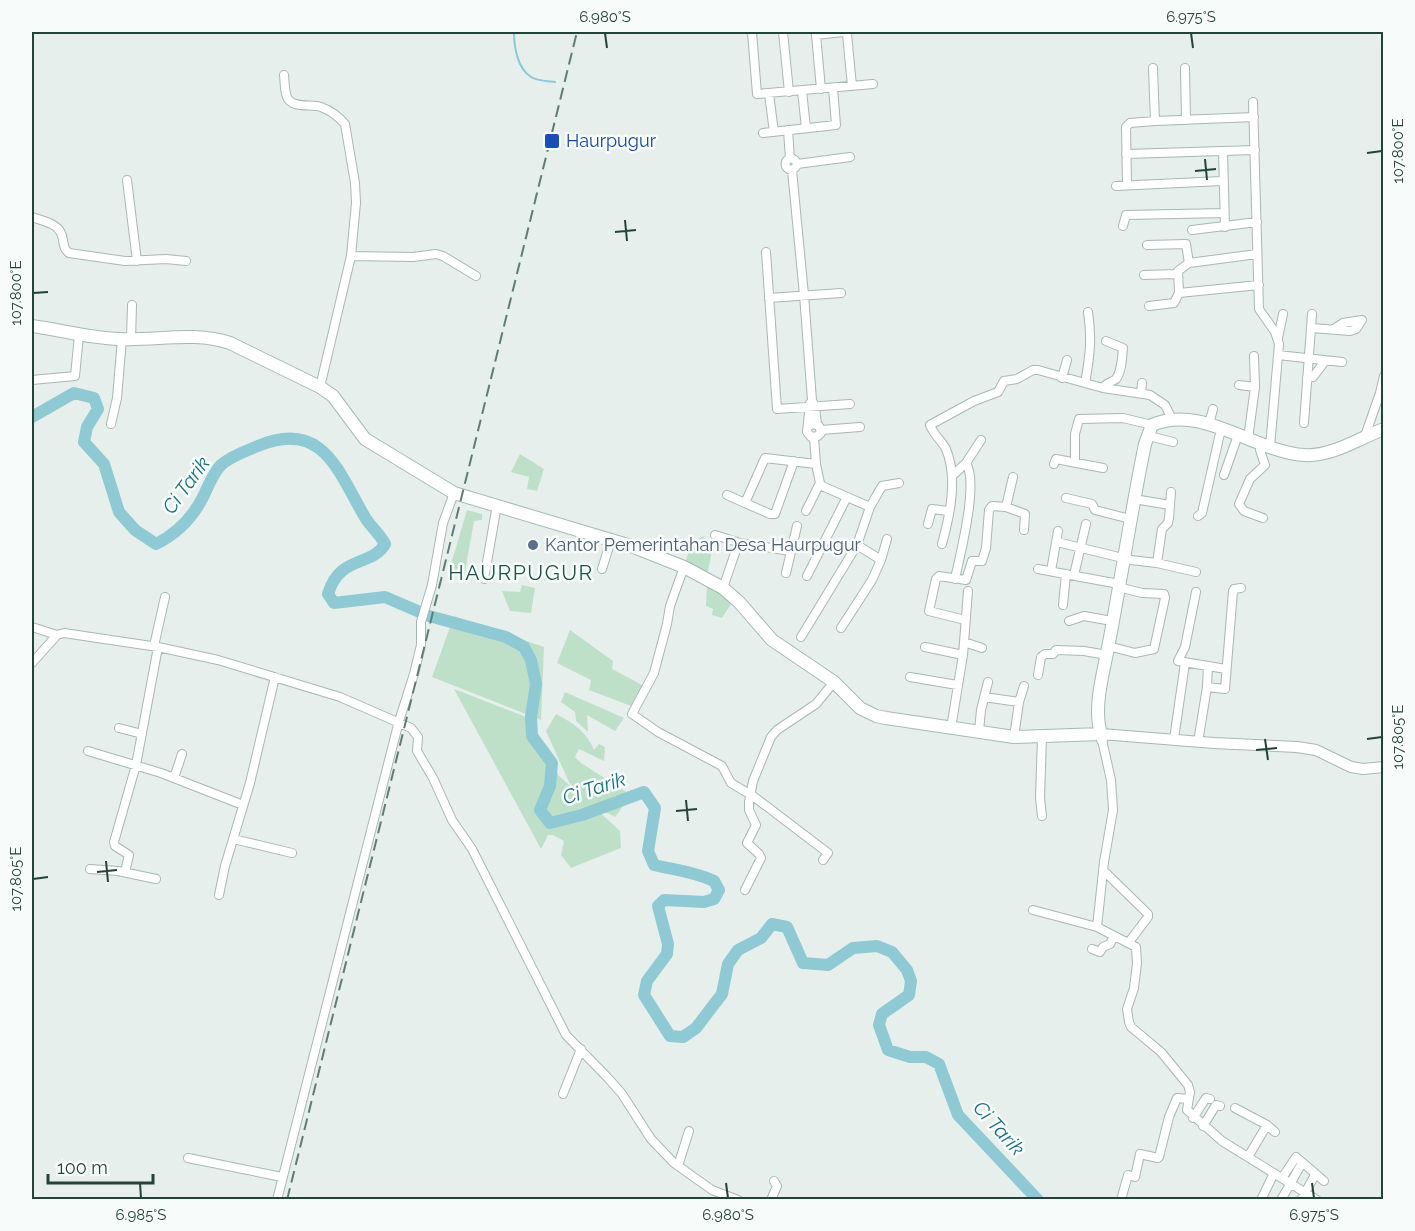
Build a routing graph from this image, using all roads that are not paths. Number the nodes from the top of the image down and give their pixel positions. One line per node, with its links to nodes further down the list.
1 (752, 32): 12 (street)
2 (783, 32): 11 (street)
3 (1153, 68): 16 (street)
4 (1185, 68): 15 (street)
5 (284, 75): 39 (street)
6 (873, 84): 7 (street)
7 (852, 86): 8 (street); 9 (street)
8 (833, 88): 9 (street); 17 (street)
9 (821, 89): 10 (street)
10 (802, 91): 11 (street); 17 (street)
11 (789, 92): 12 (street)
12 (769, 94): 19 (street)
13 (1253, 102): 14 (street)
14 (1254, 117): 15 (street); 21 (street)
15 (1186, 120): 16 (street)
16 (1155, 121): 23 (street)
17 (806, 128): 18 (street)
18 (788, 130): 19 (street); 25 (street)
19 (774, 132): 20 (street)
20 (763, 133)
21 (1255, 150): 22 (street); 32 (street)
22 (1223, 151): 23 (street); 27 (street)
23 (1126, 154): 28 (street)
24 (850, 157): 25 (street)
25 (793, 164): 49 (street)
26 (127, 180): 40 (street)
27 (1222, 181): 28 (street); 30 (street)
28 (1127, 184): 29 (street)
29 (1116, 186)
30 (1224, 213): 33 (street); 34 (street)
31 (32, 218): 40 (street)
32 (1257, 222): 34 (street); 38 (street)
33 (1123, 226)
34 (1225, 227): 35 (street)
35 (1192, 230)
36 (1147, 245): 42 (street)
37 (766, 252): 50 (street)
38 (1257, 254): 42 (street); 46 (street)
39 (351, 255): 45 (street); 75 (street)
40 (137, 261): 41 (street)
41 (186, 261)
42 (1189, 263): 43 (street)
43 (1177, 274): 44 (street); 48 (street)
44 (1144, 275)
45 (476, 276)
46 (1259, 285): 48 (street); 60 (street)
47 (841, 293): 49 (street)
48 (1179, 293): 52 (street)
49 (804, 295): 50 (street); 79 (street)
50 (769, 297): 79 (street)
51 (132, 305): 61 (street)
52 (1149, 306)
53 (1088, 312): 73 (street)
54 (1283, 314): 60 (street)
55 (1312, 314): 57 (street)
56 (32, 326): 59 (main road)
57 (1312, 328): 58 (street); 65 (street)
58 (1334, 329)
59 (79, 335): 61 (main road); 72 (street)
60 (1278, 338): 63 (street)
61 (127, 339): 75 (main road); 83 (street)
62 (1106, 341): 77 (street)
63 (1278, 355): 65 (street); 94 (street)
64 (1254, 356): 76 (street)
65 (1309, 358): 67 (street); 71 (street)
66 (1067, 360): 70 (street)
67 (1325, 361): 68 (street); 71 (street)
68 (1342, 362)
69 (1383, 376): 90 (street)
70 (1062, 378): 73 (street); 102 (street)
71 (1307, 378): 82 (street)
72 (32, 380)
73 (1085, 383): 77 (street)
74 (1239, 385): 76 (street)
75 (320, 387): 107 (main road)
76 (1255, 387): 91 (street)
77 (1103, 388): 81 (street)
78 (849, 404): 79 (street)
79 (812, 405): 88 (street)
80 (1213, 409): 84 (street)
81 (1172, 419): 84 (main road); 89 (main road)
82 (1304, 423)
83 (111, 424)
84 (1209, 424): 86 (main road)
85 (860, 427): 88 (street)
86 (1221, 429): 91 (main road); 119 (street)
87 (1383, 429): 90 (main road)
88 (815, 430): 98 (street)
89 (1151, 430): 93 (street); 96 (street); 111 (main road)
90 (1365, 436): 94 (main road)
91 (1243, 437): 94 (main road); 101 (street)
92 (981, 440): 97 (street)
93 (1173, 442)
94 (1266, 446): 120 (street)
95 (794, 461): 98 (street); 112 (street); 112 (street)
96 (1075, 462): 99 (street); 100 (street)
97 (966, 463): 102 (street); 140 (street)
98 (816, 464): 104 (street)
99 (1054, 464)
100 (1103, 468)
101 (1224, 475)
102 (952, 476): 118 (street)
103 (1013, 477): 116 (street)
104 (820, 483): 109 (street); 117 (street)
105 (899, 483): 115 (street)
106 (1171, 492): 114 (street)
107 (454, 493): 113 (main road); 185 (street)
108 (727, 495): 112 (street)
109 (847, 497): 115 (street); 148 (street)
110 (1066, 498): 121 (street)
111 (1134, 499): 114 (street); 121 (main road)
112 (745, 503)
113 (497, 505): 129 (main road); 149 (street)
114 (1170, 505): 138 (street)
115 (870, 507): 133 (street)
116 (1006, 507): 125 (street); 143 (street)
117 (806, 511)
118 (948, 511): 122 (street); 132 (street)
119 (1198, 516)
120 (1263, 518)
121 (1130, 519): 136 (main road)
122 (928, 524)
123 (1086, 524): 134 (street)
124 (797, 526): 135 (street)
125 (1024, 530)
126 (1058, 531): 130 (street)
127 (715, 535): 131 (street)
128 (887, 539): 137 (street)
129 (611, 540): 139 (main road); 141 (street)
130 (1057, 542): 134 (street); 144 (street)
131 (740, 543): 135 (street); 152 (street)
132 (942, 544)
133 (857, 546): 137 (street); 169 (street)
134 (1079, 548): 136 (street); 147 (street)
135 (790, 551): 146 (street)
136 (1123, 558): 138 (street); 151 (main road)
137 (881, 560): 162 (street)
138 (1156, 563): 145 (street)
139 (684, 567): 152 (main road); 200 (street)
140 (957, 568): 143 (street); 150 (street)
141 (602, 569)
142 (1038, 569): 144 (street)
143 (969, 571): 150 (street)
144 (1051, 571): 147 (street)
145 (1196, 572)
146 (786, 573)
147 (1070, 575): 151 (street); 157 (street)
148 (807, 576)
149 (484, 579)
150 (955, 579): 158 (street)
151 (1119, 585): 160 (main road); 168 (street)
152 (723, 588): 169 (main road)
153 (1241, 588): 174 (street)
154 (968, 591): 158 (street)
155 (1196, 592): 172 (street)
156 (165, 597): 165 (street)
157 (1063, 605)
158 (965, 620): 164 (street)
159 (1069, 621): 160 (street)
160 (1112, 621): 168 (main road)
161 (32, 627): 163 (street)
162 (841, 628)
163 (57, 635): 165 (street); 171 (street)
164 (964, 642): 167 (street); 170 (street)
165 (156, 646): 176 (street); 189 (street)
166 (925, 647): 170 (street)
167 (982, 648)
168 (1108, 651): 175 (street); 192 (main road)
169 (790, 653): 178 (main road)
170 (963, 655): 180 (street)
171 (32, 663)
172 (1185, 663): 173 (street); 193 (street)
173 (1208, 666): 174 (street); 182 (street)
174 (1226, 669): 182 (street)
175 (1038, 675)
176 (275, 677): 185 (street); 201 (street)
177 (910, 677): 180 (street)
178 (834, 682): 187 (main road); 200 (street)
179 (988, 682): 183 (street)
180 (957, 686): 187 (street)
181 (1024, 686): 184 (street)
182 (1207, 687): 194 (street)
183 (984, 697): 184 (street); 188 (street)
184 (1018, 702): 190 (street)
185 (399, 721): 219 (street); 234 (street)
186 (119, 728): 189 (street)
187 (951, 728): 188 (main road)
188 (979, 731): 190 (main road)
189 (142, 734): 197 (street)
190 (1014, 737): 191 (main road)
191 (1042, 737): 192 (main road); 202 (street)
192 (1102, 737): 193 (street); 207 (street)
193 (1174, 739): 194 (street)
194 (1198, 742): 198 (street)
195 (88, 751): 197 (street)
196 (182, 754): 199 (street)
197 (136, 765): 199 (street); 208 (street)
198 (1383, 767)
199 (174, 778): 201 (street)
200 (750, 794): 205 (street); 210 (street)
201 (243, 805): 203 (street)
202 (1042, 816)
203 (233, 839): 204 (street); 211 (street)
204 (292, 853)
205 (824, 860)
206 (90, 869): 208 (street)
207 (1103, 870): 213 (street); 215 (street)
208 (125, 872): 209 (street)
209 (156, 879)
210 (745, 890)
211 (219, 895)
212 (1034, 910): 213 (street)
213 (1098, 927): 214 (street)
214 (1114, 936): 215 (street); 216 (street)
215 (1129, 942): 217 (street)
216 (1092, 949)
217 (1127, 1009): 218 (street); 221 (street)
218 (1137, 1013)
219 (581, 1049): 220 (street); 232 (street)
220 (563, 1094)
221 (1189, 1099): 225 (street); 242 (street)
222 (1210, 1099): 225 (street)
223 (1220, 1106): 227 (street)
224 (1235, 1108): 226 (street)
225 (1194, 1118): 227 (street)
226 (1267, 1125): 229 (street); 230 (street)
227 (1203, 1126): 230 (street)
228 (689, 1131): 232 (street)
229 (1275, 1132)
230 (1248, 1157): 235 (street)
231 (188, 1158): 234 (street)
232 (678, 1166): 240 (street)
233 (1315, 1175): 235 (street); 237 (street); 238 (street)
234 (282, 1177): 239 (street)
235 (1282, 1178): 238 (street); 243 (street); 244 (street)
236 (774, 1180): 241 (street)
237 (1324, 1181)
238 (1304, 1196): 245 (street)
239 (277, 1200)
240 (738, 1200)
241 (771, 1200)
242 (1121, 1200)
243 (1261, 1200)
244 (1281, 1200)
245 (1317, 1200)

